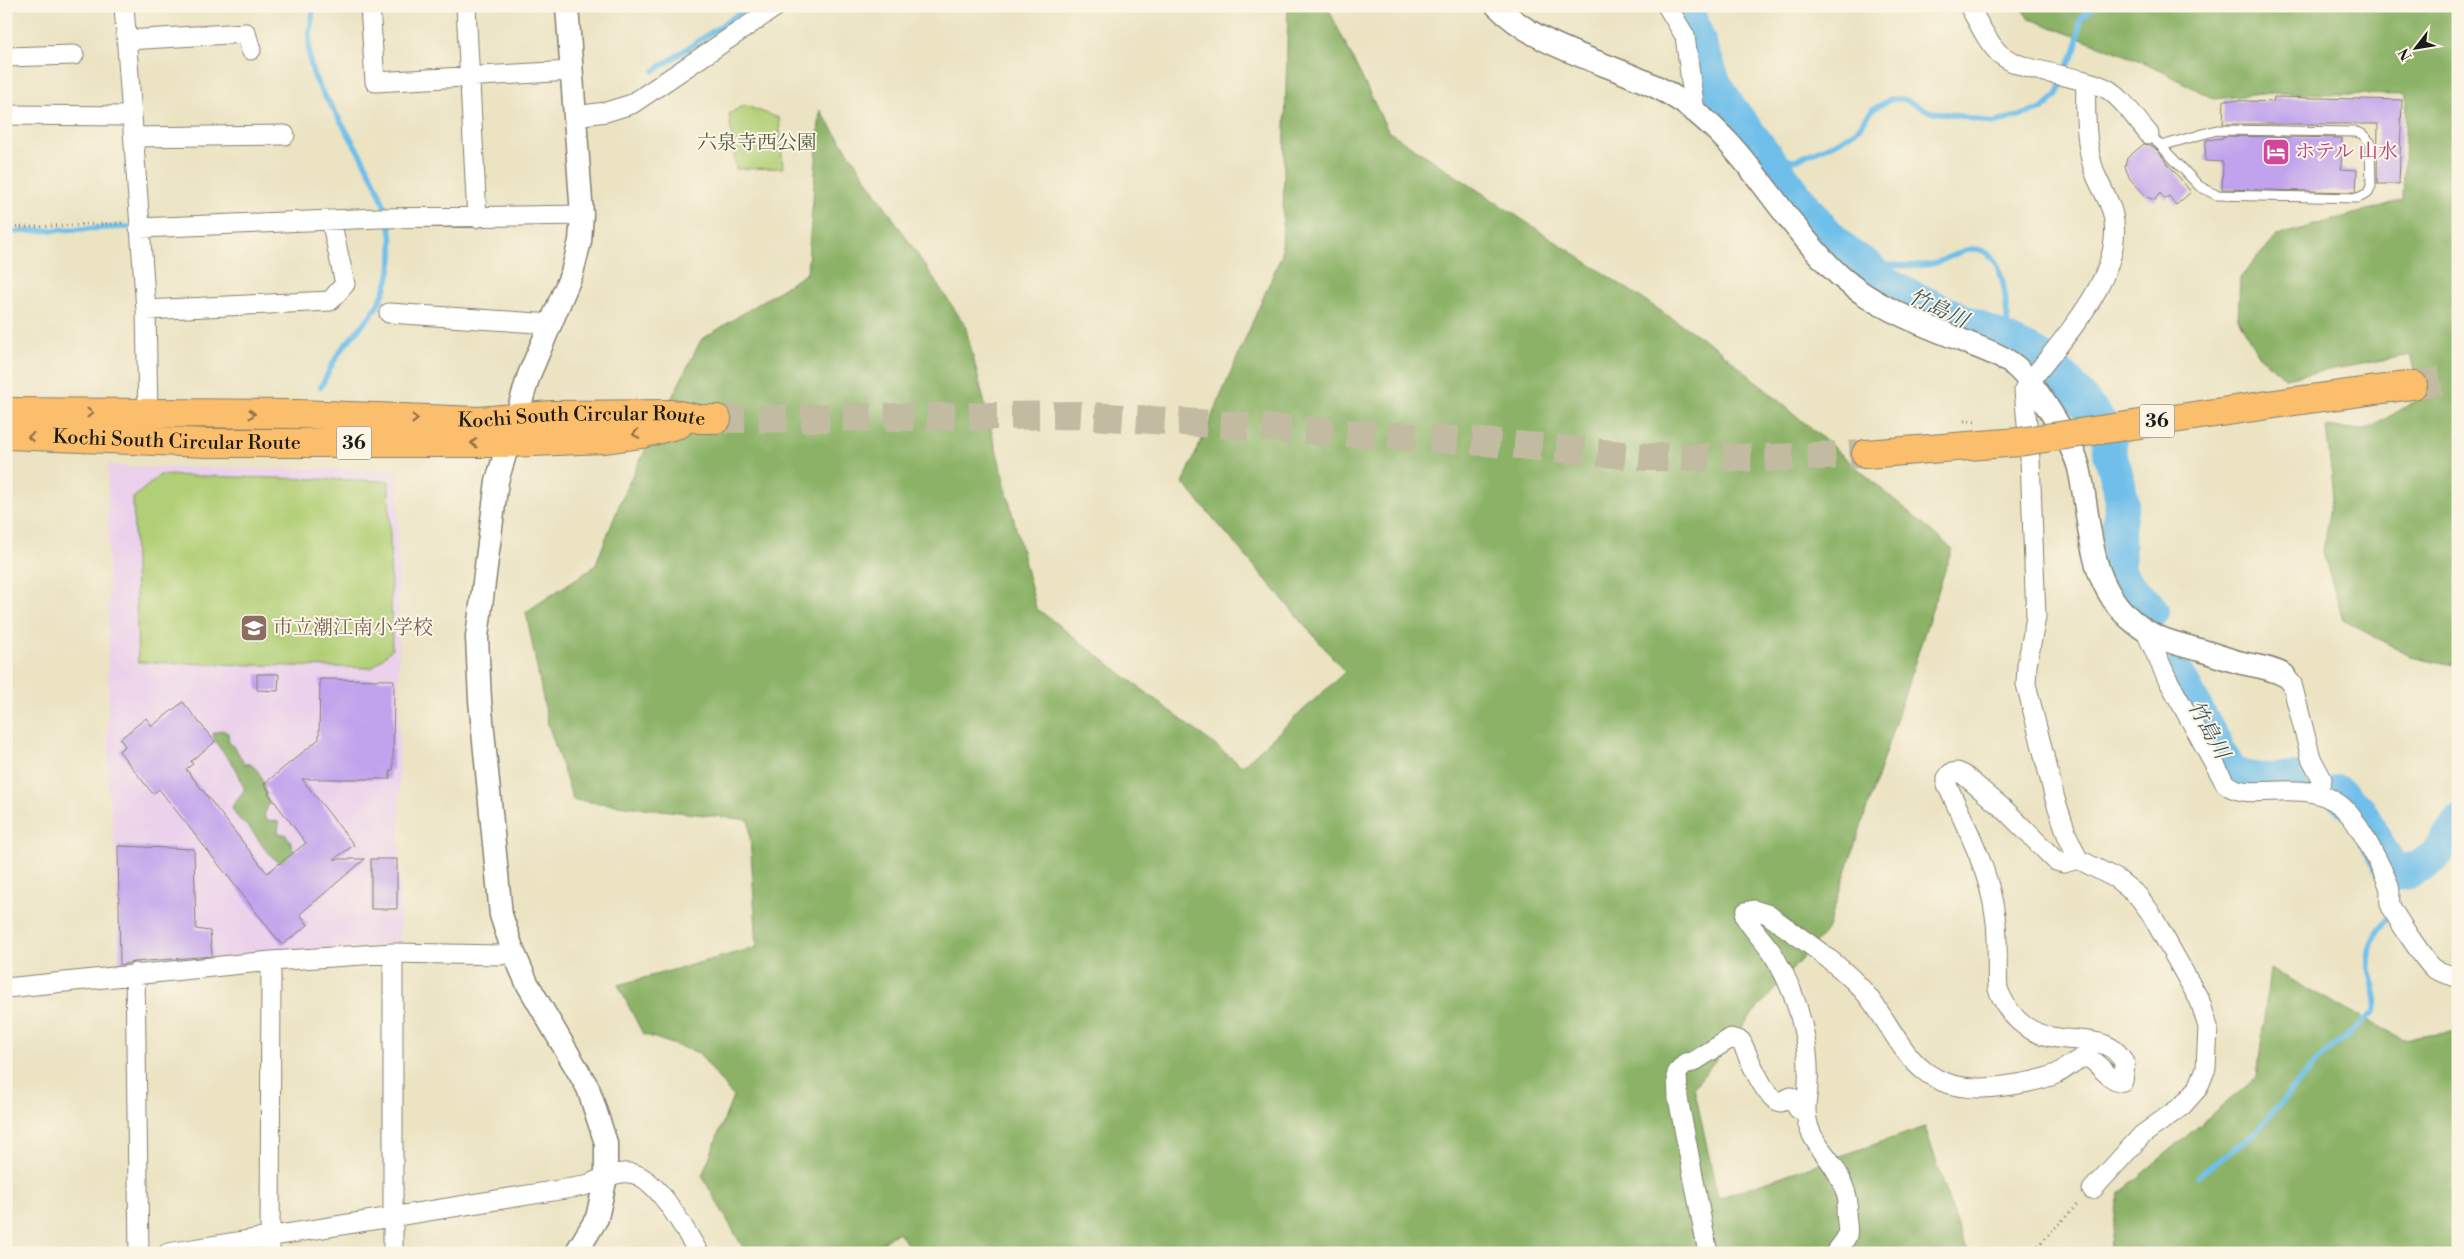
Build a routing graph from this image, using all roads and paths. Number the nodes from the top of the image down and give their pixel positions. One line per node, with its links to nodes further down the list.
1 (124, 6): 9 (street)
2 (370, 6): 14 (street)
3 (466, 6): 14 (street)
4 (566, 6): 13 (street)
5 (777, 6): 19 (street)
6 (1497, 6): 16 (street)
7 (1667, 6): 16 (street)
8 (1969, 6): 15 (street)
9 (127, 40): 10 (street); 18 (street)
10 (250, 50)
11 (74, 55): 12 (street)
12 (6, 56)
13 (571, 71): 14 (street); 19 (street)
14 (471, 77): 24 (street)
15 (2086, 82): 22 (street); 31 (street)
16 (1695, 112): 31 (street)
17 (6, 115): 18 (street)
18 (131, 116): 21 (street)
19 (575, 116): 23 (street)
20 (285, 135): 21 (street)
21 (134, 137): 26 (street)
22 (2155, 140): 22 (lane)
23 (582, 215): 24 (street); 30 (street)
24 (477, 218): 25 (street)
25 (331, 220): 26 (street); 28 (street)
26 (139, 225): 27 (path); 28 (street)
27 (6, 228)
28 (146, 310): 34 (street)
29 (389, 313): 30 (street)
30 (552, 324): 36 (street)
31 (2042, 368): 39 (street); 42 (street)
32 (2413, 385): 38 (main road, 36, bridge)
33 (6, 412): 34 (main road, Kochi South Circular Route / 36, one-way to 34)
34 (148, 413): 36 (main road, Kochi South Circular Route / 36, one-way to 36)
35 (709, 419): 36 (main road, Kochi South Circular Route / 36)
36 (512, 431): 37 (main road, Kochi South Circular Route / 36, one-way to 37); 43 (street)
37 (6, 435)
38 (1866, 454)
39 (2145, 630): 40 (street); 41 (street)
40 (2284, 675): 41 (street)
41 (2317, 794): 47 (street)
42 (2078, 859): 49 (street); 51 (street)
43 (513, 951): 44 (street); 50 (street)
44 (393, 953): 45 (street); 52 (street)
45 (271, 961): 46 (street); 53 (street)
46 (134, 973): 48 (street); 54 (street)
47 (2458, 977)
48 (6, 988)
49 (1806, 1106): 59 (street); 60 (street)
50 (606, 1177): 52 (street); 57 (street); 58 (street)
51 (2092, 1190): 61 (path)
52 (393, 1215): 53 (street); 56 (street)
53 (270, 1244): 55 (street)
54 (140, 1253)
55 (168, 1253)
56 (393, 1253)
57 (576, 1253)
58 (698, 1253)
59 (1708, 1253)
60 (1835, 1253)
61 (2031, 1253)

